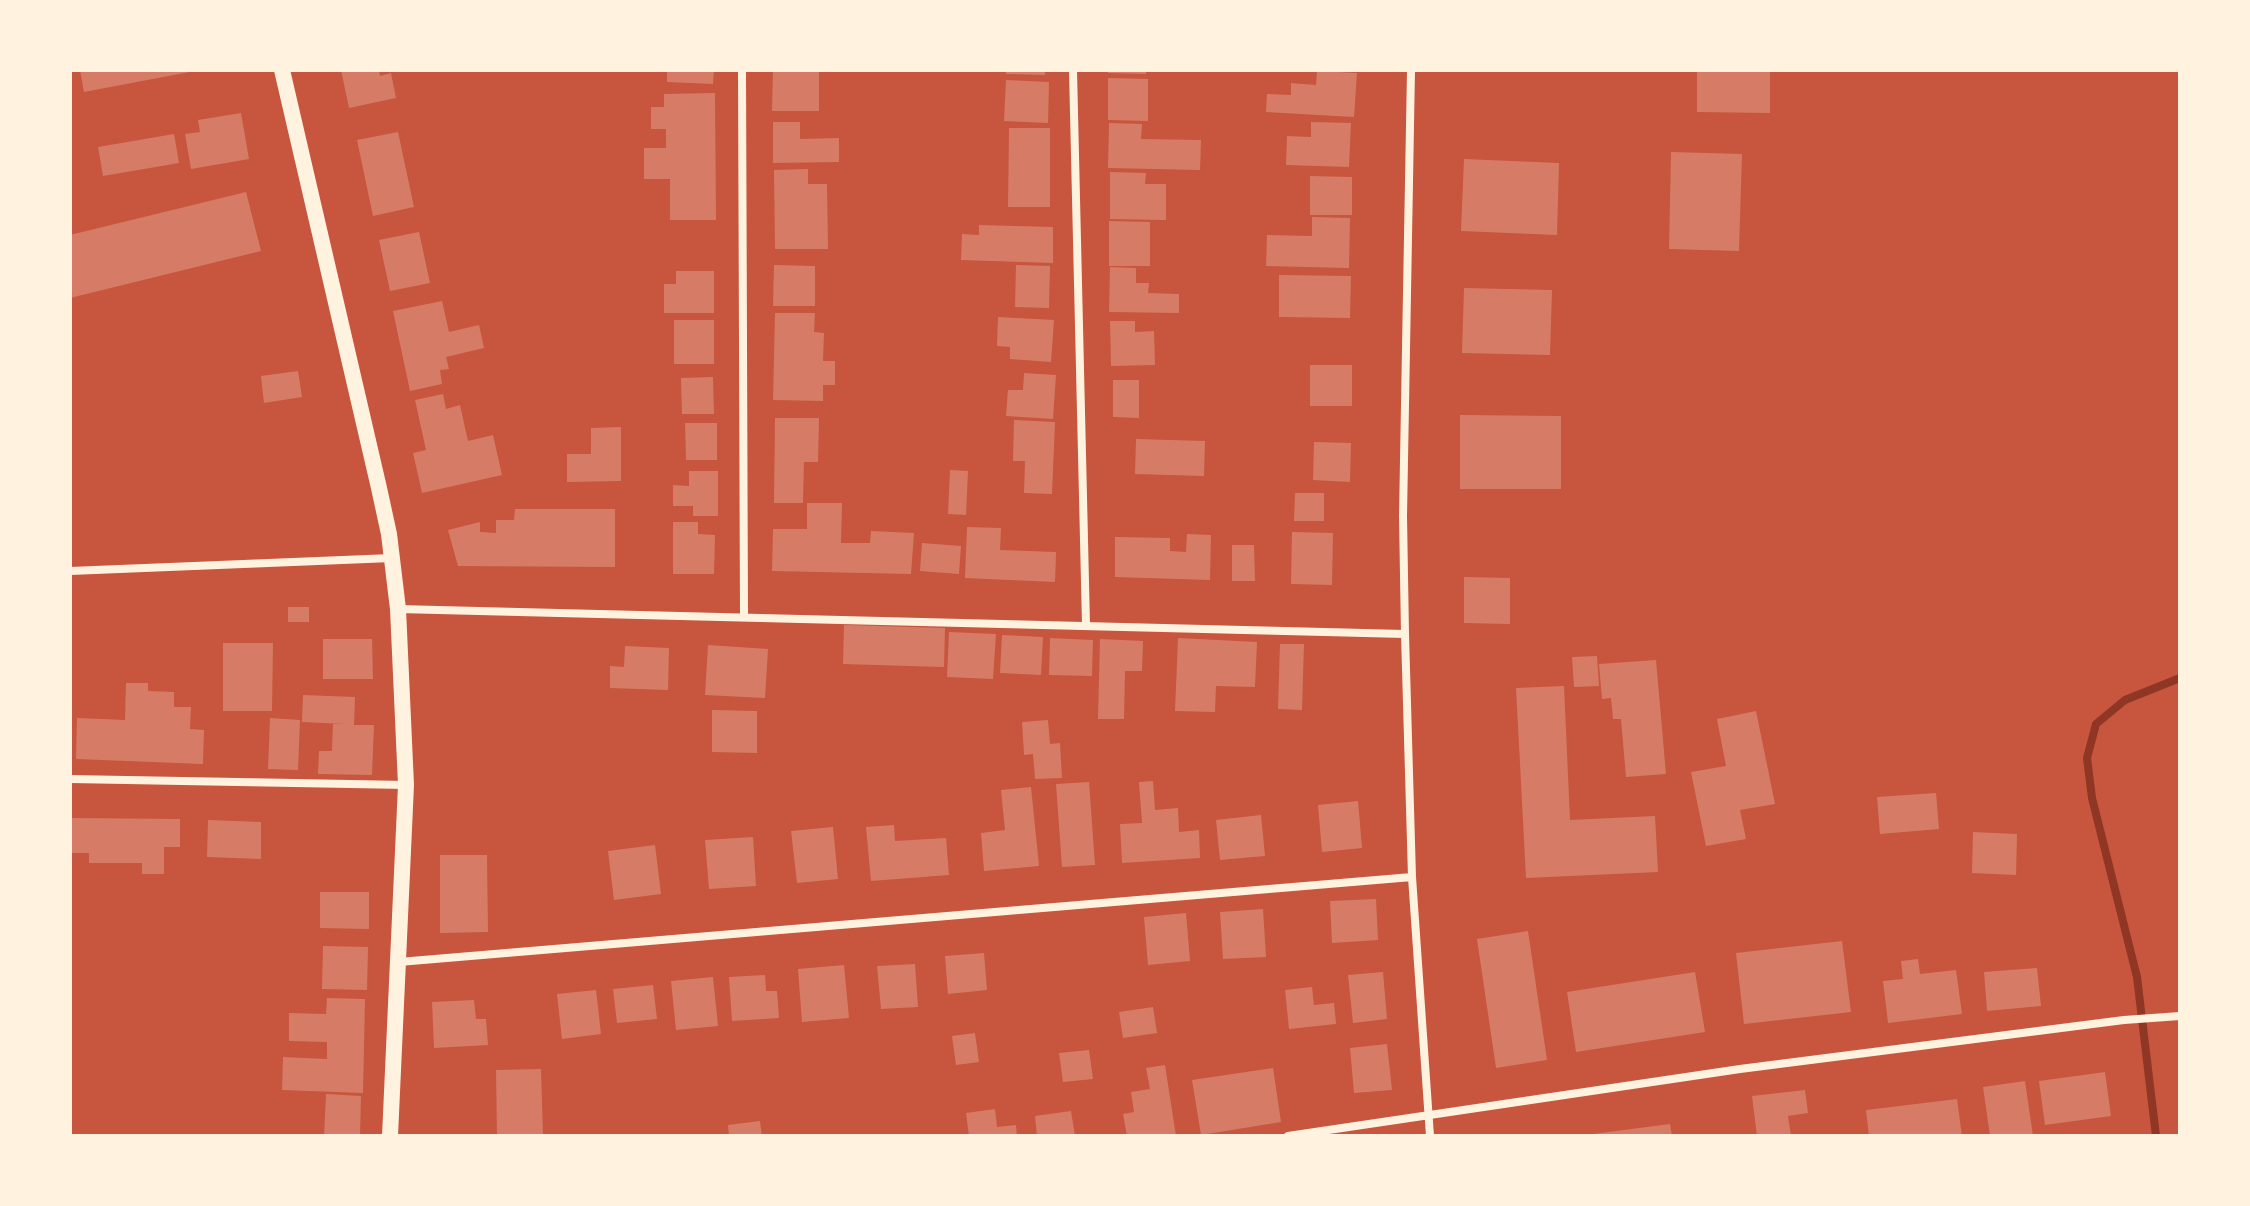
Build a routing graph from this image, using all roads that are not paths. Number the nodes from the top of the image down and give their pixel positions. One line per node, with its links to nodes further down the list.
1 (282, 70): 5 (main road)
2 (742, 70): 8 (street)
3 (1073, 70): 9 (street)
4 (1411, 70): 10 (street)
5 (392, 558): 6 (street); 7 (main road)
6 (70, 571)
7 (398, 609): 8 (street); 12 (main road)
8 (744, 617): 9 (street)
9 (1086, 625): 10 (street)
10 (1405, 634): 13 (street)
11 (70, 779): 12 (street)
12 (406, 785): 14 (main road)
13 (1412, 877): 14 (street); 16 (street)
14 (399, 962): 17 (main road)
15 (2180, 1016): 16 (street)
16 (1428, 1114): 18 (street); 19 (street)
17 (390, 1136)
18 (1288, 1136)
19 (1430, 1136)

